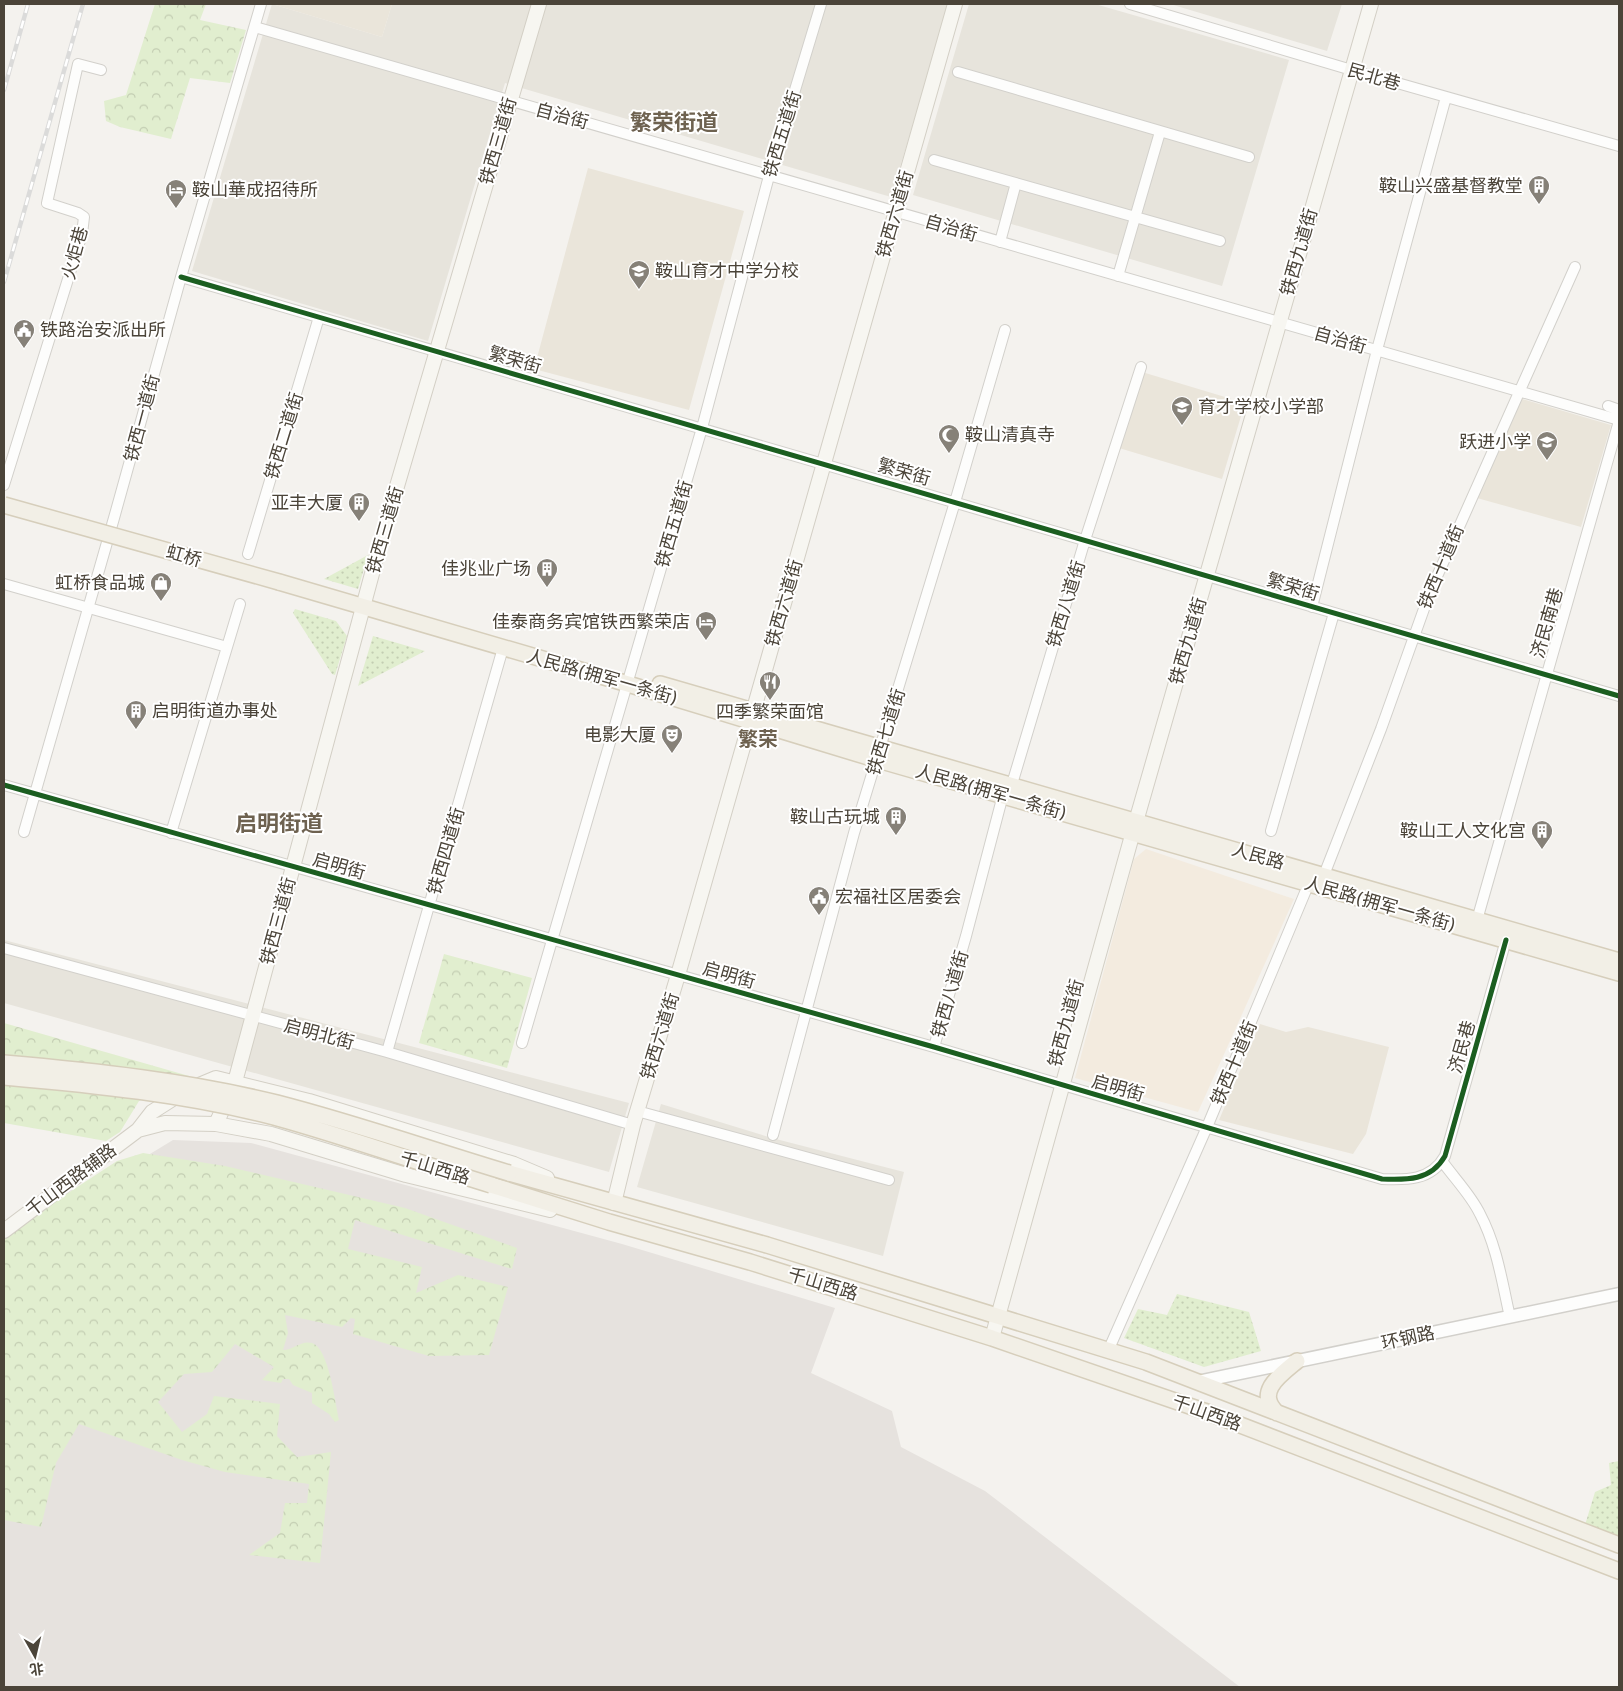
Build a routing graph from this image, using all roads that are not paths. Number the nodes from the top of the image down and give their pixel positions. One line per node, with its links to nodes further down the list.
1 (261, 4): 7 (street, 铁西一道街)
2 (539, 4): 12 (main road, 铁西三道街)
3 (821, 4): 17 (street, 铁西五道街)
4 (956, 4): 19 (main road, 铁西六道街)
5 (1130, 4): 9 (street, 民北巷)
6 (1371, 4): 9 (main road, 铁西九道街)
7 (254, 27): 12 (street, 自治街); 25 (street, 铁西一道街)
8 (101, 70): 38 (street, 火炬巷)
9 (1352, 71): 11 (street, 民北巷); 27 (main road, 铁西九道街)
10 (958, 72): 13 (street)
11 (1446, 97): 14 (street, 民北巷); 29 (street)
12 (509, 102): 17 (street, 自治街); 30 (main road, 铁西三道街)
13 (1160, 132): 15 (street); 20 (street)
14 (1619, 146)
15 (1249, 157)
16 (934, 160): 18 (street)
17 (769, 176): 19 (street, 自治街); 36 (street, 铁西五道街)
18 (1016, 183): 20 (street); 22 (street)
19 (895, 212): 22 (street, 自治街); 37 (main road, 铁西六道街)
20 (1134, 217): 21 (street); 24 (street)
21 (1220, 241)
22 (1000, 242): 24 (street, 自治街)
23 (1576, 267): 32 (street, 铁西十道街)
24 (1118, 276): 27 (street, 自治街)
25 (181, 277): 26 (street, 繁荣街); 47 (street, 铁西一道街)
26 (319, 317): 30 (street, 繁荣街); 42 (street, 铁西二道街)
27 (1279, 322): 29 (street, 自治街); 43 (main road, 铁西九道街)
28 (1005, 330): 39 (street, 铁西七道街)
29 (1377, 350): 32 (street, 自治街); 48 (street)
30 (437, 351): 36 (street, 繁荣街); 45 (main road, 铁西三道街)
31 (1141, 367): 41 (street, 铁西八道街)
32 (1520, 392): 35 (street, 自治街); 50 (street, 铁西十道街)
33 (1608, 406): 34 (street)
34 (1619, 410)
35 (1619, 420): 53 (street, 济民南巷)
36 (702, 428): 37 (street, 繁荣街); 54 (street, 铁西五道街)
37 (824, 463): 39 (street, 繁荣街); 56 (main road, 铁西六道街)
38 (4, 485)
39 (955, 502): 41 (street, 繁荣街); 57 (street, 铁西七道街)
40 (4, 506): 45 (main road, 虹桥, bridge)
41 (1085, 540): 43 (street, 繁荣街); 59 (street, 铁西八道街)
42 (248, 554)
43 (1207, 575): 48 (street, 繁荣街); 61 (main road, 铁西九道街)
44 (4, 584): 47 (street)
45 (364, 603): 52 (main road, 人民路(拥军一条街)); 54 (main road); 65 (main road, 铁西三道街)
46 (240, 604): 51 (street)
47 (89, 607): 51 (street); 60 (street, 铁西一道街)
48 (1312, 607): 49 (street, 繁荣街)
49 (1334, 614): 50 (street, 繁荣街); 62 (street)
50 (1413, 637): 53 (street, 繁荣街); 66 (street, 铁西十道街)
51 (227, 647): 64 (street)
52 (503, 648): 54 (main road, 人民路(拥军一条街)); 68 (street, 铁西四道街)
53 (1547, 675): 55 (street, 繁荣街); 69 (street, 济民南巷)
54 (629, 679): 56 (main road, 人民路(拥军一条街)); 70 (street, 铁西五道街)
55 (1619, 696)
56 (751, 716): 57 (main road, 人民路(拥军一条街)); 75 (main road, 铁西六道街)
57 (879, 754): 59 (main road, 人民路(拥军一条街)); 76 (street, 铁西七道街)
58 (4, 785): 60 (street, 启明街)
59 (1007, 790): 61 (main road, 人民路(拥军一条街)); 79 (street, 铁西八道街)
60 (36, 794): 63 (street, 铁西一道街); 64 (street, 启明街)
61 (1135, 826): 66 (main road, 人民路); 67 (main road, 人民路(拥军一条街)); 86 (main road, 铁西九道街)
62 (1271, 831)
63 (24, 832)
64 (171, 833): 65 (street, 启明街)
65 (293, 867): 68 (street, 启明街); 77 (main road, 铁西三道街)
66 (1324, 875): 69 (main road, 人民路)
67 (1309, 883): 71 (main road, 人民路(拥军一条街)); 91 (street, 铁西十道街)
68 (430, 906): 70 (street, 启明街); 80 (street, 铁西四道街)
69 (1477, 920): 73 (main road, 人民路)
70 (554, 940): 75 (street, 启明街); 78 (street, 铁西五道街)
71 (1506, 940): 74 (main road, 人民路(拥军一条街)); 94 (street, 济民巷)
72 (4, 948): 77 (street, 启明北街)
73 (1619, 961)
74 (1619, 973)
75 (678, 975): 76 (street, 启明街); 88 (main road, 铁西六道街)
76 (806, 1011): 79 (street, 启明街); 93 (street, 铁西七道街)
77 (252, 1016): 80 (street, 启明北街); 81 (main road, 铁西三道街)
78 (522, 1043)
79 (934, 1047): 86 (street, 启明街)
80 (387, 1052): 90 (street, 启明北街)
81 (241, 1060): 84 (main road); 85 (main road, 铁西三道街); 87 (main road)
82 (4, 1062): 96 (main road, 千山西路, bridge)
83 (4, 1077): 98 (main road, 千山西路, bridge)
84 (216, 1078): 85 (main road); 92 (main road)
85 (235, 1082): 87 (main road); 89 (main road, 铁西三道街)
86 (1063, 1086): 91 (street, 启明街); 101 (main road, 铁西九道街)
87 (276, 1093): 96 (main road)
88 (637, 1111): 90 (main road, 铁西六道街); 95 (street)
89 (216, 1124): 92 (main road); 98 (main road)
90 (633, 1126): 97 (main road, 铁西六道街)
91 (1207, 1127): 94 (street, 启明街); 104 (street, 铁西十道街)
92 (138, 1130): 99 (main road, 千山西路辅路)
93 (773, 1136)
94 (1442, 1161): 102 (street)
95 (890, 1180)
96 (593, 1198): 97 (main road, 千山西路)
97 (614, 1203): 101 (main road, 千山西路)
98 (609, 1222): 103 (main road, 千山西路)
99 (4, 1231)
100 (1619, 1294): 102 (street, 环钢路)
101 (998, 1317): 103 (main road, 铁西九道街); 104 (main road, 千山西路)
102 (1510, 1317): 105 (street, 环钢路)
103 (992, 1338): 109 (main road, 千山西路)
104 (1108, 1351): 106 (main road, 千山西路)
105 (1297, 1361): 106 (street, 环钢路); 107 (main road)
106 (1196, 1382): 107 (main road, 千山西路)
107 (1277, 1413): 108 (main road, 千山西路)
108 (1619, 1545)
109 (1619, 1572)

